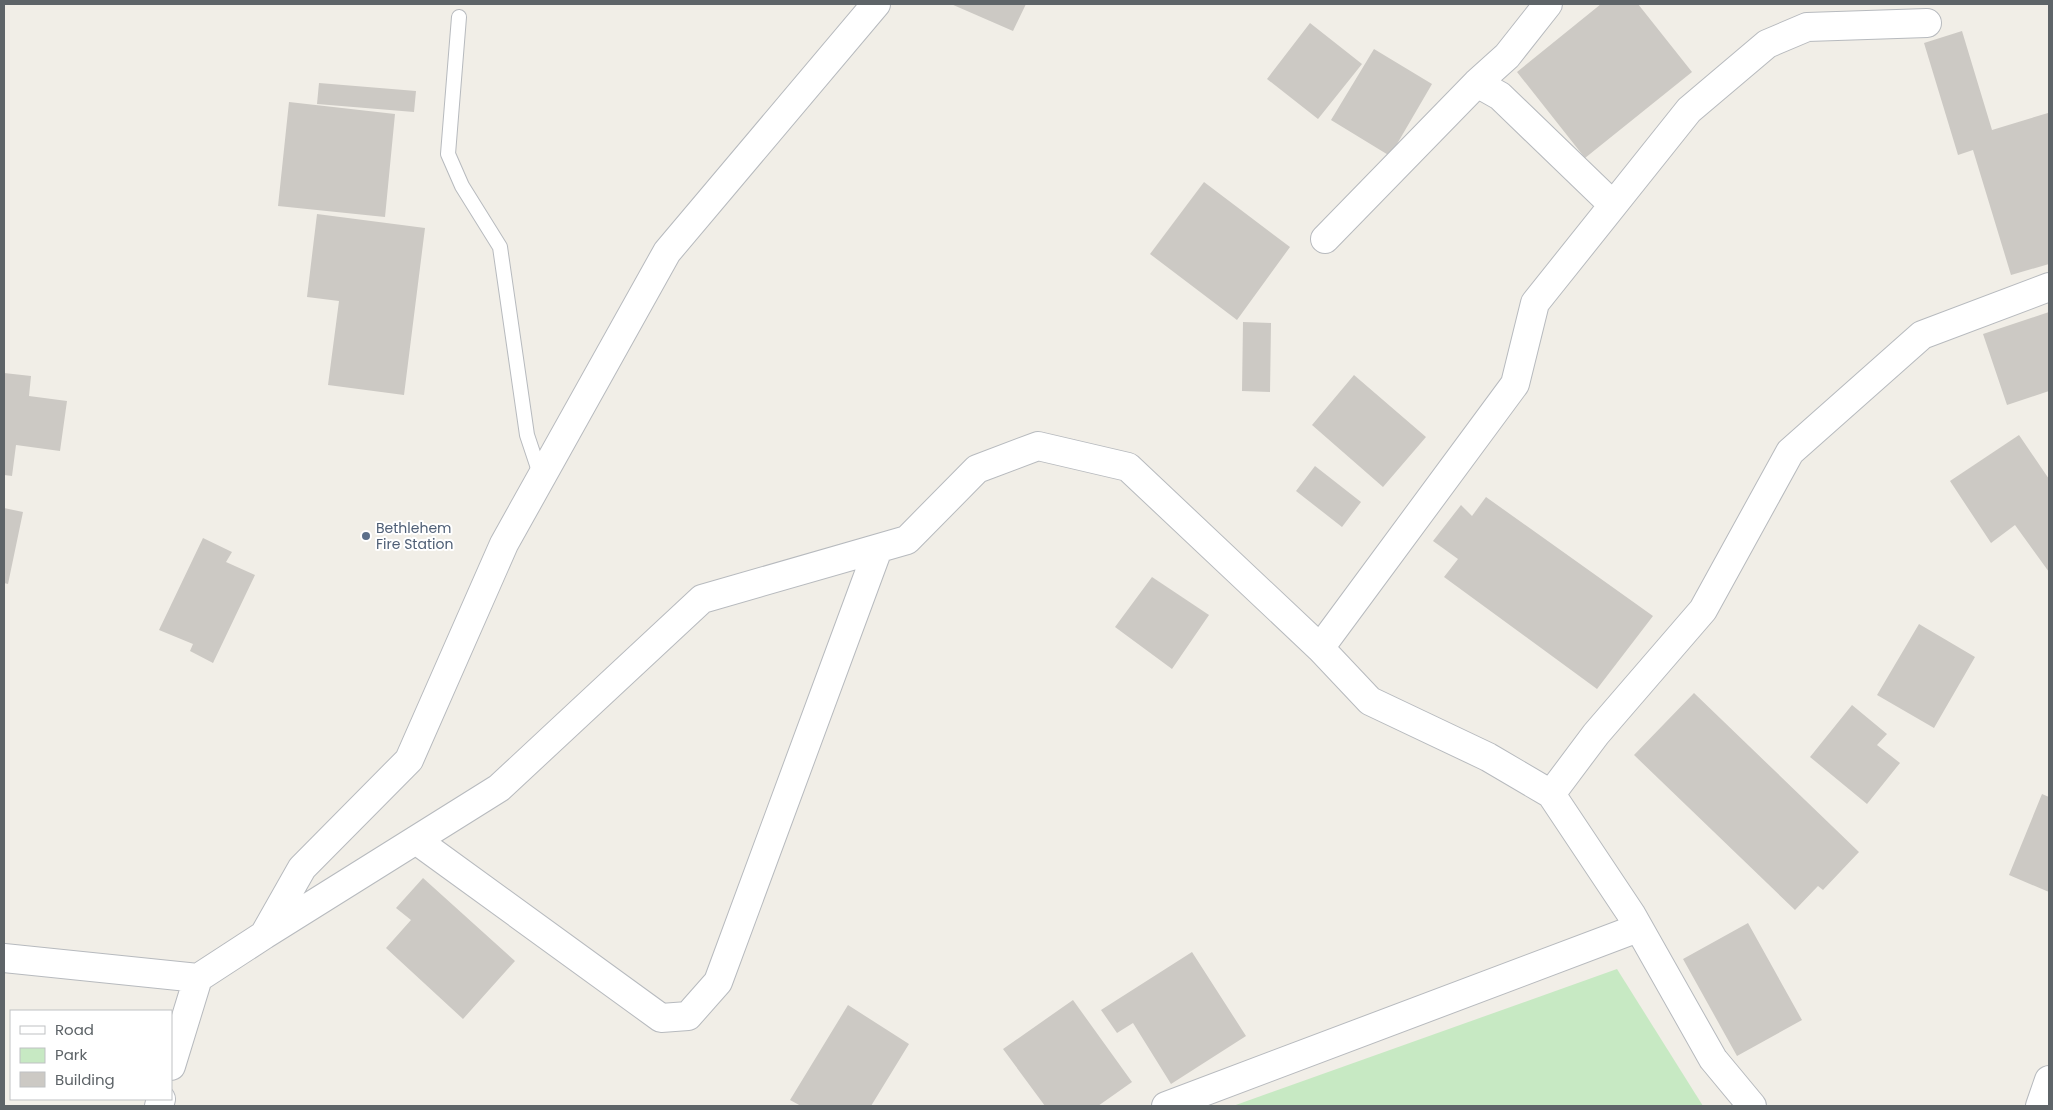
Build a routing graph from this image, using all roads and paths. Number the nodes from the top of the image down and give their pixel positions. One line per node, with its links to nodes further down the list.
1 (876, 4): 9 (street)
2 (1548, 4): 5 (street)
3 (459, 17): 9 (lane)
4 (1927, 23): 6 (street)
5 (1477, 83): 6 (street); 7 (street)
6 (1613, 205): 11 (street)
7 (1325, 239)
8 (2049, 287): 12 (street)
9 (541, 477): 15 (street)
10 (878, 549): 11 (street); 13 (street); 13 (street)
11 (1320, 648): 12 (street)
12 (1551, 794): 14 (street)
13 (416, 840): 15 (street)
14 (1638, 928): 20 (street); 21 (street)
15 (264, 935): 17 (street)
16 (4, 958): 17 (street)
17 (198, 978): 18 (street)
18 (172, 1063)
19 (2049, 1080): 22 (street)
20 (1166, 1106)
21 (1752, 1106)
22 (2040, 1106)

